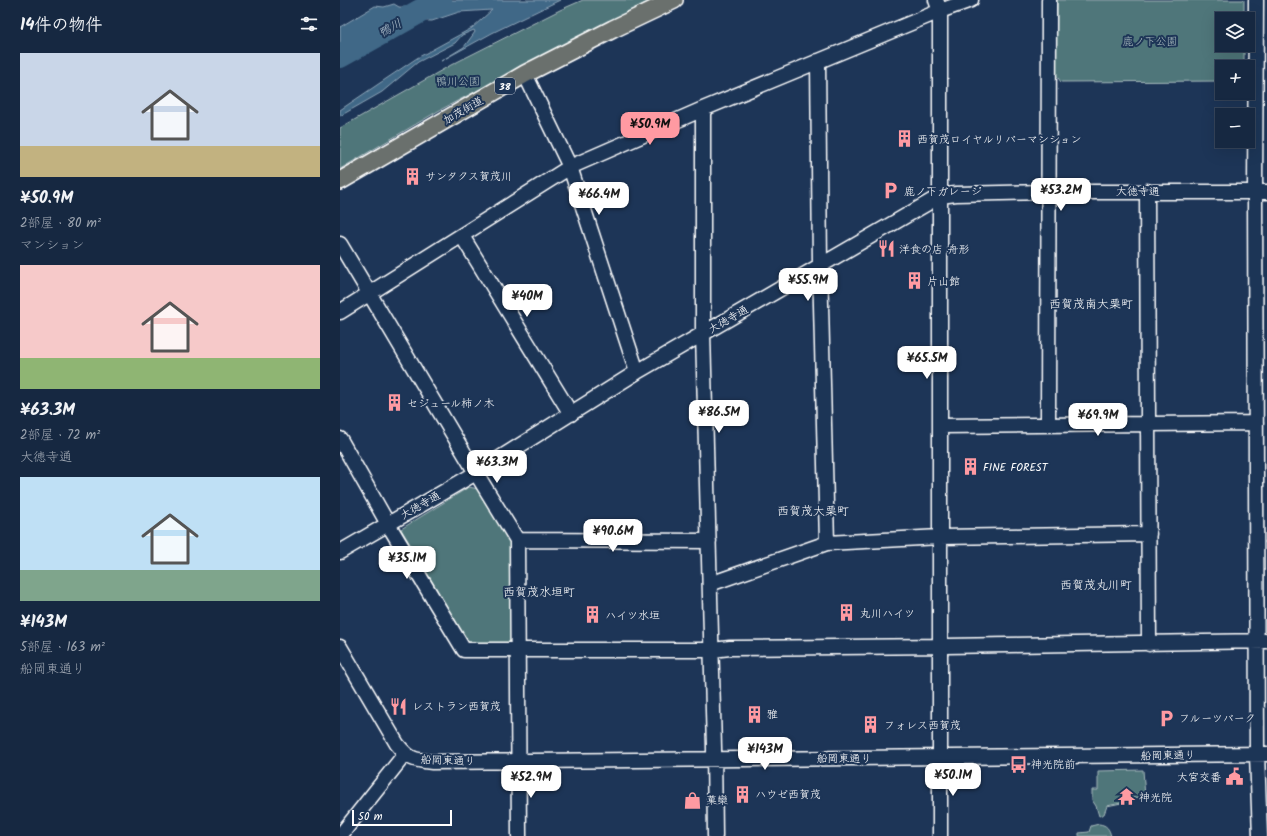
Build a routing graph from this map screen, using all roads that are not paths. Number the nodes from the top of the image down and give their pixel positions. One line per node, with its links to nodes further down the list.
1 (674, 0): 8 (main road, 加茂街道 / 38)
2 (972, 0): 5 (street)
3 (1049, 0): 13 (street)
4 (1256, 0): 6 (street)
5 (938, 5): 7 (street); 15 (street)
6 (1261, 60): 14 (street)
7 (818, 61): 9 (street); 18 (street)
8 (525, 74): 10 (street); 11 (main road, 加茂街道 / 38)
9 (703, 109): 10 (street); 21 (street)
10 (570, 167): 16 (street); 22 (street)
11 (340, 181)
12 (1147, 191): 13 (street, 大徳寺通); 14 (street, 大徳寺通); 25 (street)
13 (1048, 192): 15 (street, 大徳寺通); 26 (street)
14 (1261, 192): 24 (street)
15 (940, 196): 18 (street, 大徳寺通); 27 (street)
16 (462, 236): 19 (street); 23 (street)
17 (340, 244): 19 (street)
18 (820, 265): 21 (street, 大徳寺通); 36 (street)
19 (369, 293): 20 (street); 30 (street)
20 (340, 312)
21 (703, 333): 22 (street, 大徳寺通); 35 (street)
22 (637, 372): 23 (street, 大徳寺通)
23 (570, 414): 30 (street, 大徳寺通)
24 (1256, 423): 25 (street); 29 (street)
25 (1148, 424): 26 (street); 32 (street)
26 (1048, 425): 27 (street)
27 (940, 426): 33 (street)
28 (340, 439): 31 (street)
29 (1262, 458): 39 (street)
30 (476, 473): 31 (street, 大徳寺通); 34 (street)
31 (388, 524): 37 (street, 大徳寺通); 43 (street)
32 (1149, 534): 33 (street); 40 (street)
33 (940, 537): 36 (street); 42 (street)
34 (516, 540): 35 (street); 43 (street)
35 (709, 541): 38 (street)
36 (827, 543): 38 (street)
37 (340, 552)
38 (710, 584): 44 (street)
39 (1262, 641): 40 (street); 46 (street)
40 (1149, 644): 42 (street)
41 (340, 646): 45 (street, 船岡東通り)
42 (940, 646): 44 (street); 47 (street)
43 (518, 649): 44 (street); 49 (street)
44 (712, 650): 48 (street)
45 (405, 754): 49 (street, 船岡東通り); 50 (street)
46 (1262, 754): 47 (street, 船岡東通り); 54 (street)
47 (940, 757): 48 (street, 船岡東通り); 53 (street)
48 (714, 759): 49 (street, 船岡東通り); 52 (street)
49 (518, 761): 51 (street)
50 (340, 836)
51 (519, 836)
52 (715, 836)
53 (940, 836)
54 (1260, 836)

